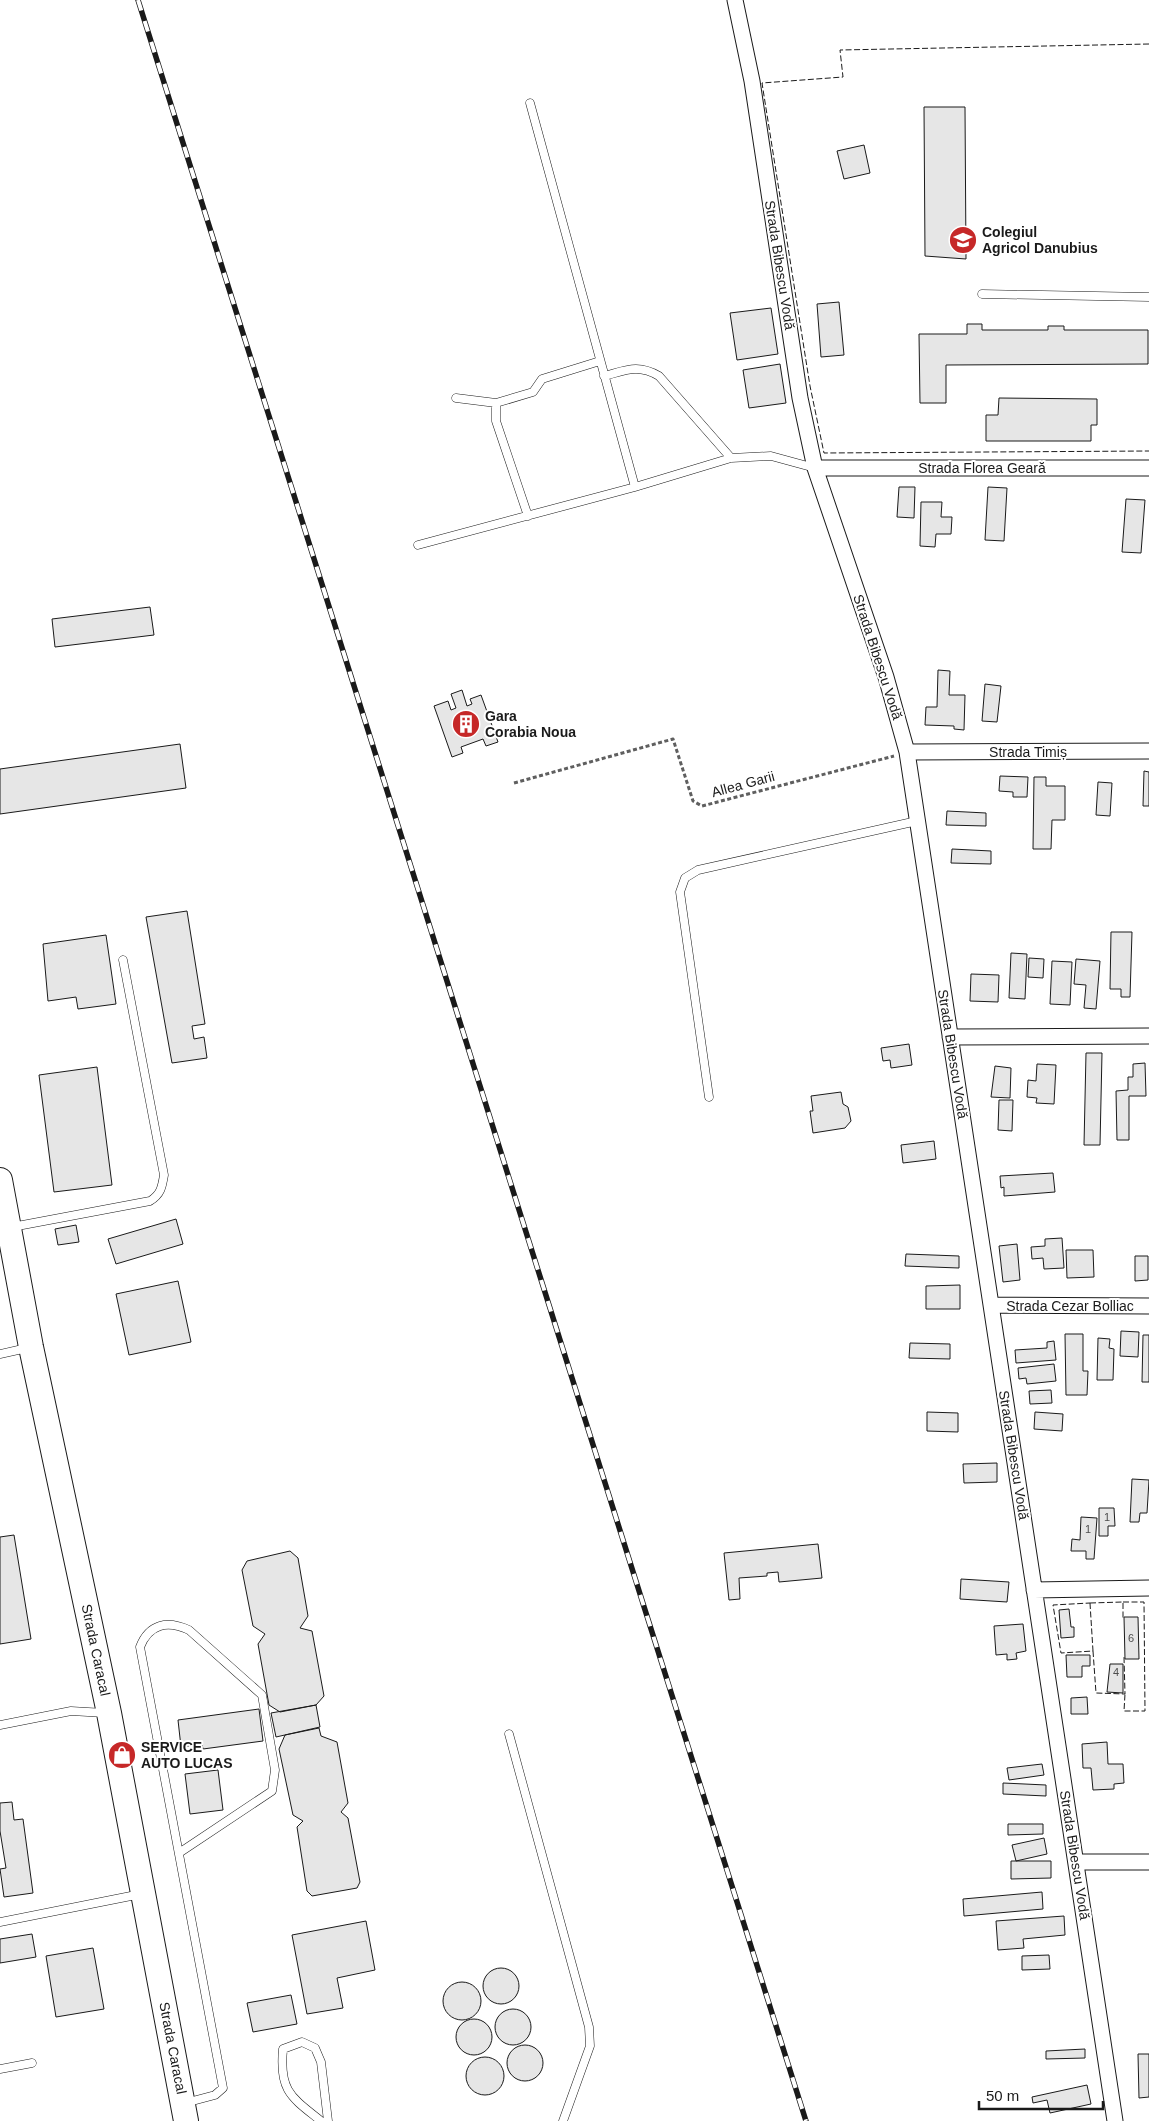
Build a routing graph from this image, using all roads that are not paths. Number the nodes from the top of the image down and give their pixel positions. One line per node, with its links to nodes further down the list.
1 (735, 0): 10 (street, Strada Bibescu Vodă)
2 (530, 103): 5 (lane)
3 (982, 294): 4 (lane)
4 (1149, 297)
5 (600, 361): 6 (lane); 8 (lane)
6 (604, 376): 9 (lane); 12 (lane)
7 (456, 398): 8 (lane)
8 (496, 403): 13 (lane)
9 (731, 458): 10 (lane); 12 (lane)
10 (815, 468): 11 (street, Strada Florea Geară); 16 (street, Strada Bibescu Vodă)
11 (1149, 468)
12 (635, 487): 13 (lane)
13 (528, 516): 14 (lane)
14 (418, 545)
15 (1149, 751): 16 (street, Strada Timiș)
16 (907, 752): 17 (street, Strada Bibescu Vodă)
17 (917, 821): 20 (street, Strada Bibescu Vodă); 21 (lane)
18 (123, 960): 23 (lane)
19 (1149, 1036): 20 (street)
20 (950, 1037): 24 (street, Strada Bibescu Vodă)
21 (709, 1097)
22 (0, 1180): 23 (main road, Strada Caracal)
23 (10, 1228): 26 (main road, Strada Caracal)
24 (991, 1305): 25 (street, Strada Cezar Bolliac); 29 (street, Strada Bibescu Vodă)
25 (1149, 1306)
26 (31, 1347): 27 (lane); 30 (main road, Strada Caracal)
27 (0, 1354)
28 (1149, 1588): 29 (street)
29 (1034, 1590): 34 (street, Strada Bibescu Vodă)
30 (109, 1713): 31 (lane); 36 (main road, Strada Caracal)
31 (0, 1725)
32 (509, 1734): 43 (lane)
33 (180, 1853): 33 (lane); 40 (lane)
34 (1076, 1862): 35 (street); 44 (street, Strada Bibescu Vodă)
35 (1149, 1862)
36 (143, 1894): 37 (lane); 40 (main road, Strada Caracal)
37 (0, 1922)
38 (32, 2063): 39 (lane)
39 (0, 2069)
40 (185, 2112)
41 (321, 2121): 42 (lane)
42 (328, 2121)
43 (563, 2121)
44 (1115, 2121)

